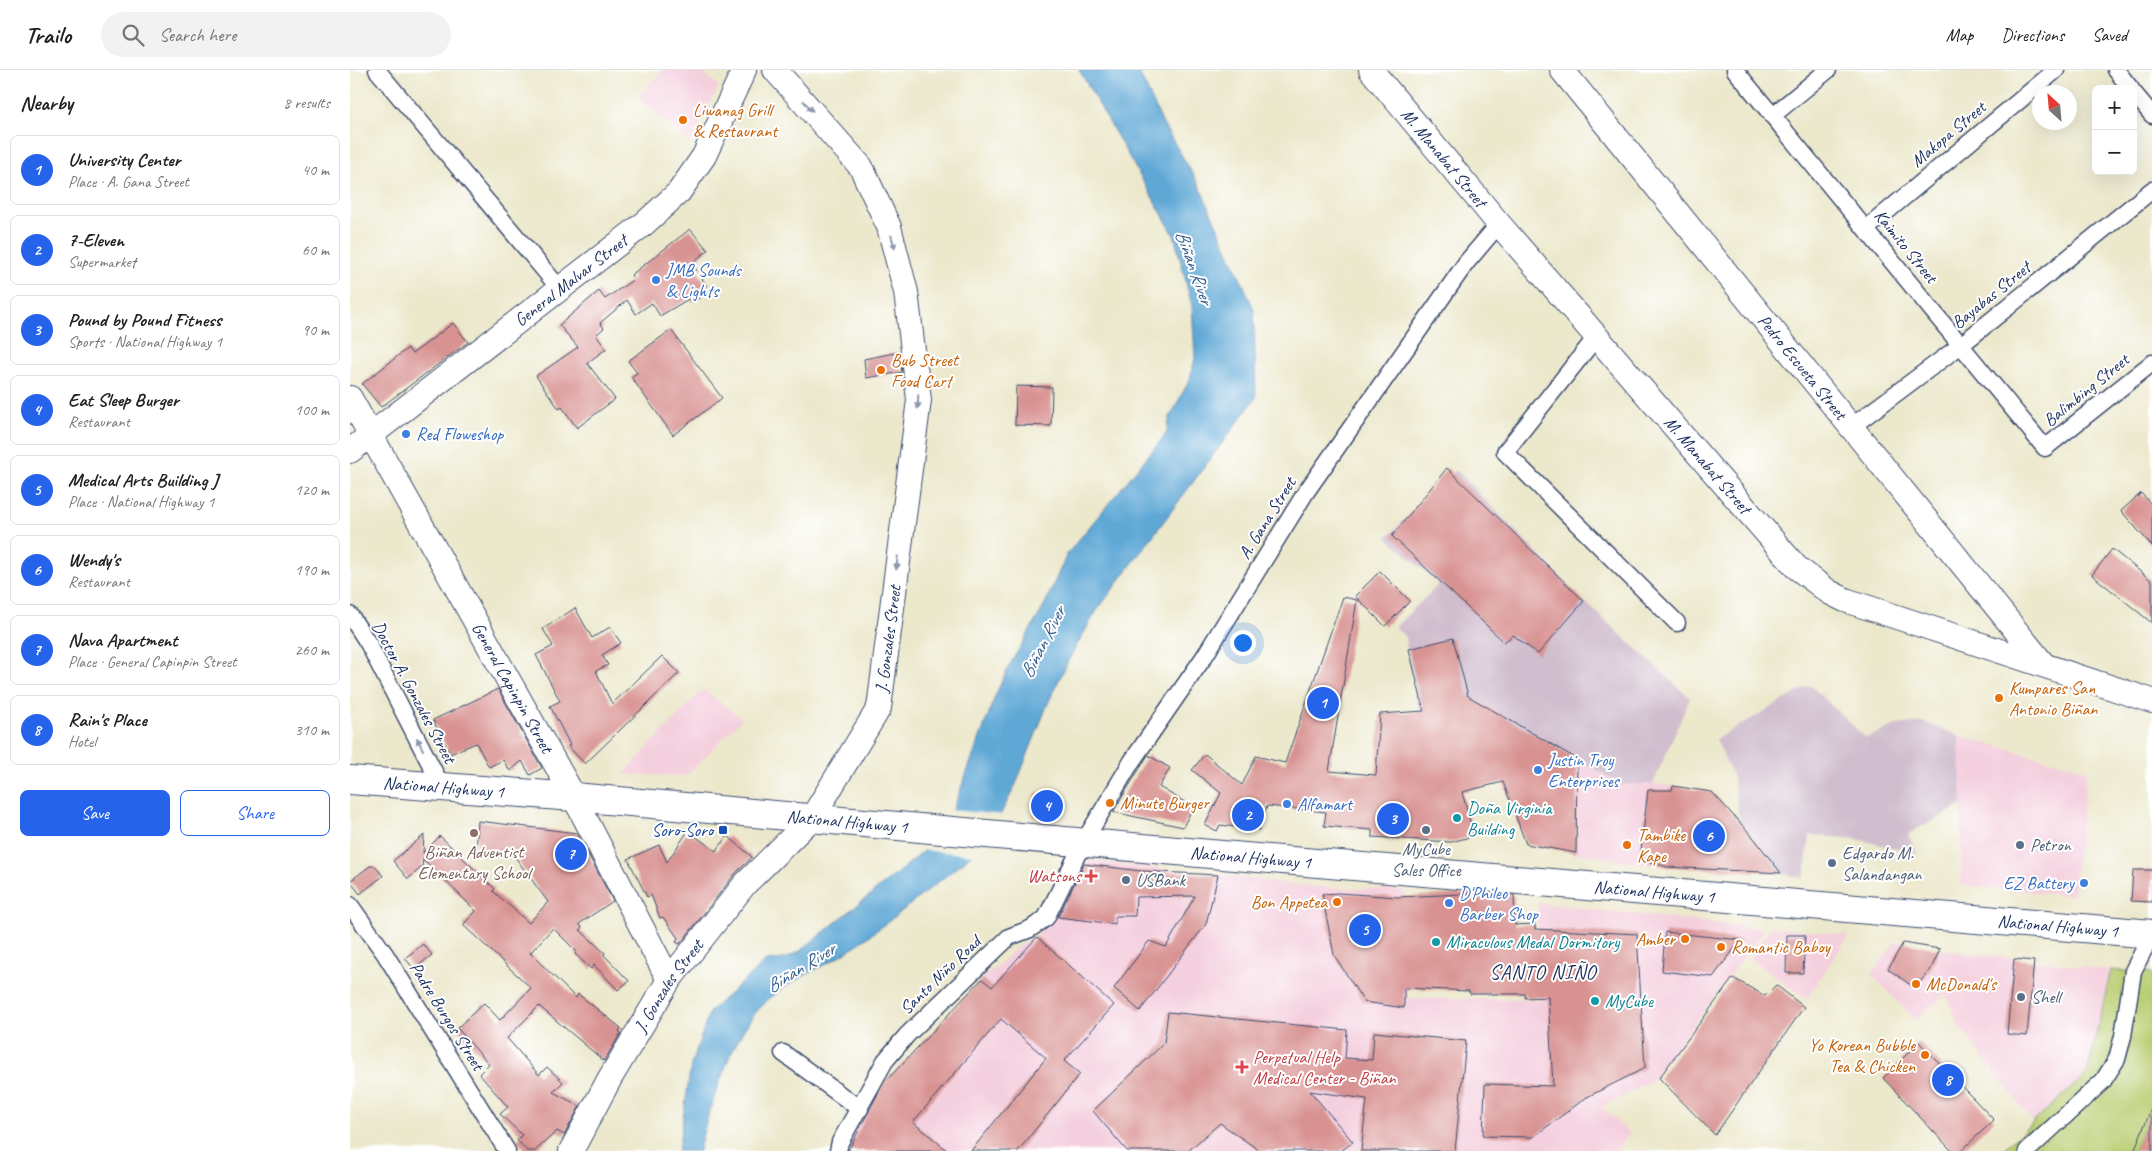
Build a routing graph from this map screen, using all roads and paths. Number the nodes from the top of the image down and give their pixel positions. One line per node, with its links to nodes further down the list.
1 (377, 70): 17 (street)
2 (744, 70): 17 (street, General Malvar Street)
3 (775, 70): 33 (street, J. Gonzales Street, one-way to 33)
4 (1371, 70): 15 (street, M. Manabat Street)
5 (1562, 70): 22 (street, Pedro Escueta Street)
6 (1735, 70): 12 (street, Kaimito Street)
7 (1828, 70): 12 (street)
8 (2056, 70): 16 (street, Makopa Street)
9 (2116, 70): 10 (street)
10 (2128, 85)
11 (2137, 97): 13 (street)
12 (1772, 116): 16 (street, Kaimito Street)
13 (2152, 116)
14 (2152, 190): 19 (street, Bayabas Street)
15 (1499, 224): 18 (street, M. Manabat Street); 34 (street, A. Gana Street)
16 (1866, 229): 19 (street, Kaimito Street)
17 (560, 289): 23 (street, General Malvar Street)
18 (1597, 336): 27 (street); 28 (street, M. Manabat Street)
19 (1961, 345): 22 (street, Bayabas Street); 24 (street, Kaimito Street)
20 (2152, 364): 24 (street, Balimbing Street)
21 (350, 398): 23 (street, General Capinpin Street)
22 (1851, 426): 28 (street, Pedro Escueta Street)
23 (371, 435): 25 (street, General Malvar Street); 32 (street, General Capinpin Street)
24 (2046, 448)
25 (350, 450)
26 (350, 615): 31 (street, Doctor A. Gonzales Street, one-way to 26)
27 (1677, 623)
28 (2044, 664): 29 (street, M. Manabat Street)
29 (2152, 701)
30 (350, 780): 31 (highway, National Highway 1)
31 (442, 787): 32 (highway, National Highway 1)
32 (574, 797): 33 (highway, National Highway 1); 37 (street, General Capinpin Street)
33 (812, 818): 34 (highway, National Highway 1); 37 (street, J. Gonzales Street)
34 (1083, 843): 36 (highway, National Highway 1); 39 (street, Santo Niño Road)
35 (350, 905): 40 (street, Padre Burgos Street)
36 (2152, 934): 43 (street)
37 (669, 980): 41 (street, J. Gonzales Street)
38 (783, 1053): 39 (street)
39 (860, 1109): 42 (street, Santo Niño Road)
40 (507, 1151)
41 (571, 1151)
42 (838, 1151)
43 (2027, 1151)

